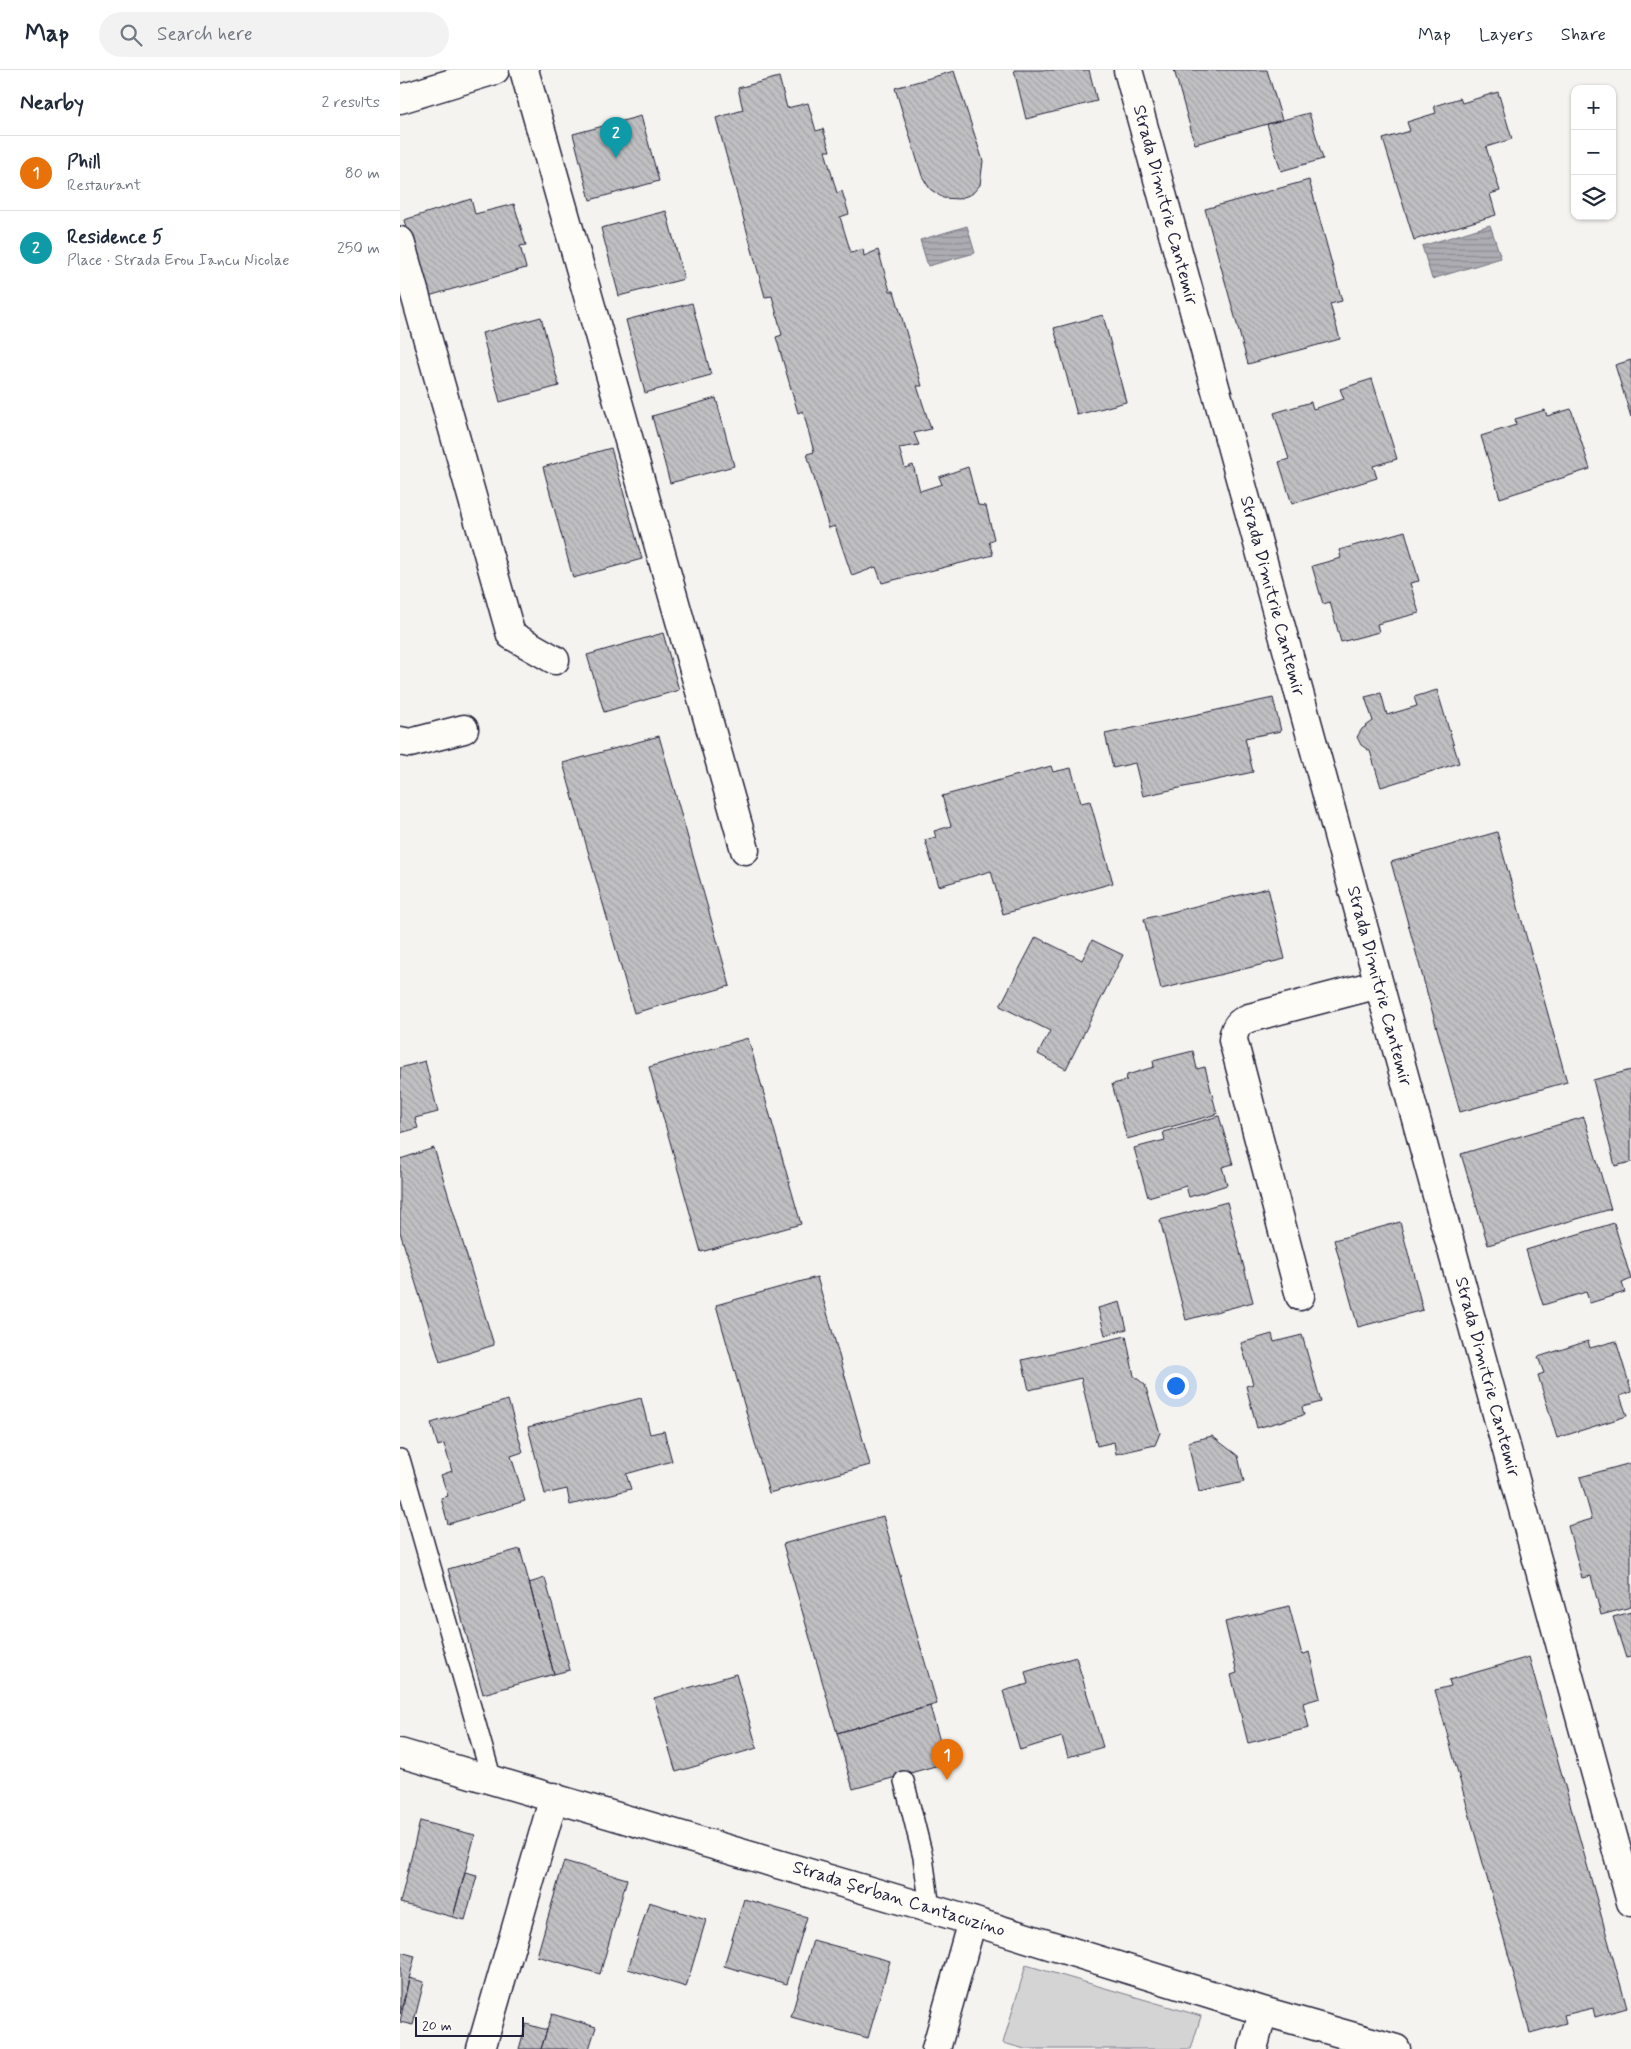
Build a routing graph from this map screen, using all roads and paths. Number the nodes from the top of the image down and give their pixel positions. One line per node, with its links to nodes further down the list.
1 (495, 70): 4 (street)
2 (524, 70): 9 (street)
3 (1128, 70): 10 (street, Strada Dimitrie Cantemir)
4 (400, 98)
5 (400, 241): 6 (street)
6 (555, 660)
7 (464, 729): 8 (street)
8 (400, 741)
9 (745, 850)
10 (1379, 984): 11 (street); 17 (street, Strada Dimitrie Cantemir)
11 (1300, 1296)
12 (400, 1459): 14 (lane)
13 (400, 1753): 14 (street, Strada Șerban Cantacuzino)
14 (492, 1780): 16 (street, Strada Șerban Cantacuzino)
15 (904, 1781): 18 (lane)
16 (554, 1798): 18 (street, Strada Șerban Cantacuzino); 21 (street)
17 (1631, 1902)
18 (930, 1908): 19 (street, Strada Șerban Cantacuzino)
19 (972, 1921): 20 (street, Strada Șerban Cantacuzino); 22 (street)
20 (1263, 2011): 23 (street); 24 (street, Strada Șerban Cantacuzino)
21 (481, 2049)
22 (936, 2049)
23 (1253, 2049)
24 (1396, 2049)

